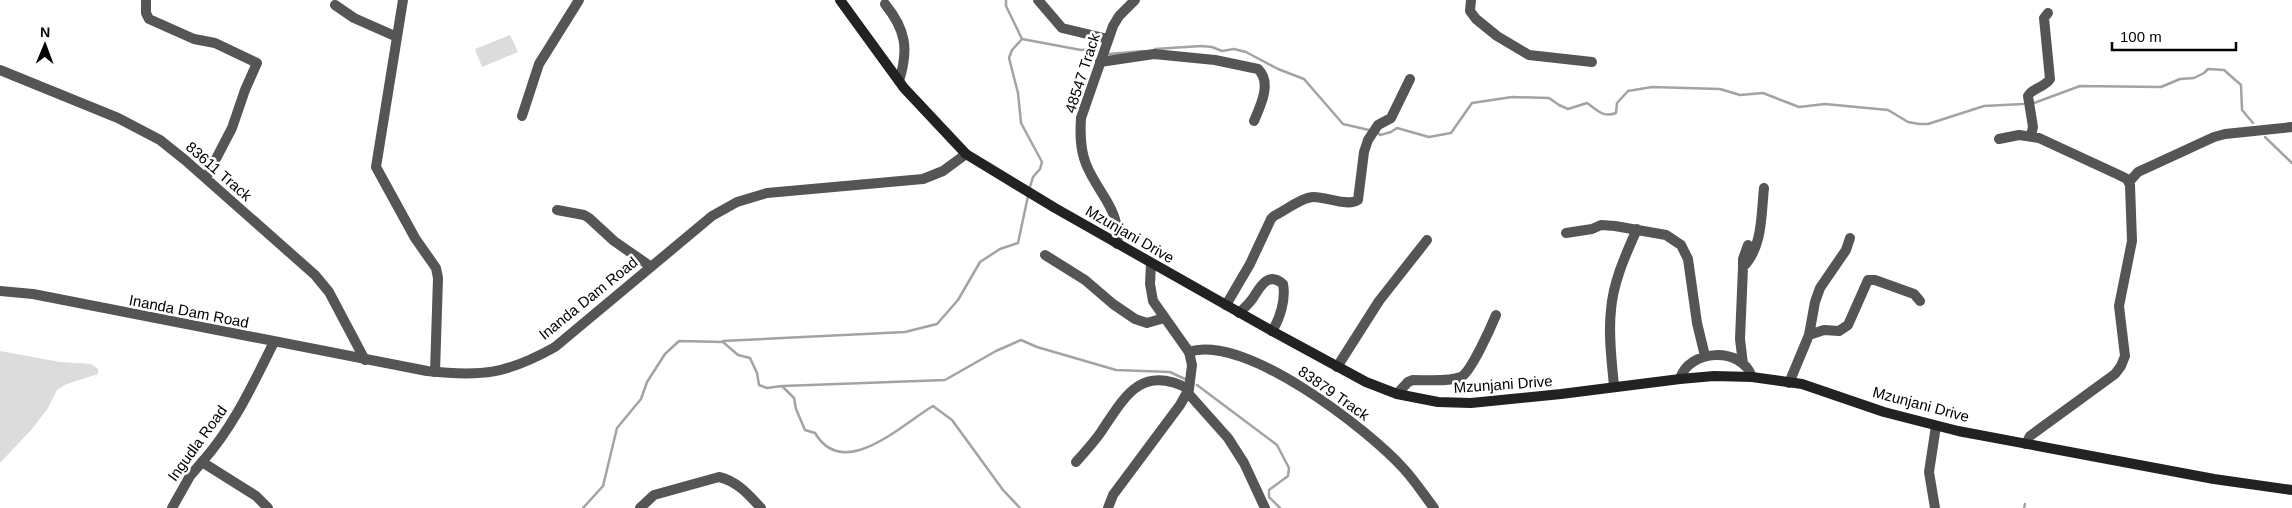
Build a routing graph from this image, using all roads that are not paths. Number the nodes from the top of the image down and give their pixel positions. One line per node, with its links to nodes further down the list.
1 (146, 0): 24 (street)
2 (403, 0): 11 (street)
3 (579, 0): 18 (street)
4 (840, 0): 17 (main road, Mzunjani Drive)
5 (1038, 0): 12 (street)
6 (1135, 0): 12 (street, 48547 Track)
7 (1471, 0): 14 (street)
8 (885, 4): 17 (street)
9 (335, 5): 11 (street)
10 (2048, 13): 21 (street)
11 (397, 37): 52 (street)
12 (1108, 39): 13 (street, 48547 Track)
13 (1100, 62): 19 (street); 32 (street, 48547 Track)
14 (1592, 62)
15 (0, 70): 24 (street, 83611 Track)
16 (1410, 79): 40 (street)
17 (899, 81): 23 (main road, Mzunjani Drive)
18 (522, 116)
19 (1254, 121)
20 (2292, 127): 25 (street)
21 (2031, 135): 22 (street); 25 (street)
22 (1999, 139)
23 (966, 154): 32 (main road, Mzunjani Drive); 36 (street, Inanda Dam Road)
24 (206, 178): 49 (street, 83611 Track)
25 (2129, 182): 60 (street)
26 (1764, 188): 37 (street)
27 (557, 210): 36 (street)
28 (1637, 229): 29 (street); 48 (street); 56 (street)
29 (1566, 233)
30 (1850, 238): 45 (street)
31 (1427, 240): 51 (street)
32 (1117, 244): 35 (main road, Mzunjani Drive)
33 (1748, 245): 37 (street)
34 (1045, 255): 43 (street)
35 (1151, 264): 40 (main road, Mzunjani Drive); 43 (street)
36 (650, 266): 52 (street, Inanda Dam Road)
37 (1743, 267): 50 (street)
38 (0, 291): 46 (street, Inanda Dam Road)
39 (1920, 301): 45 (street)
40 (1226, 305): 41 (main road, Mzunjani Drive)
41 (1240, 313): 44 (main road, Mzunjani Drive); 44 (street)
42 (1496, 315): 58 (street)
43 (1164, 318): 47 (street)
44 (1272, 331): 51 (main road, Mzunjani Drive)
45 (1809, 335): 55 (street)
46 (274, 342): 49 (street, Inanda Dam Road); 61 (street, Ingudla Road)
47 (1189, 352): 57 (street); 70 (street, 83879 Track)
48 (1706, 356): 50 (street); 54 (street)
49 (365, 360): 52 (street, Inanda Dam Road)
50 (1743, 364): 53 (street)
51 (1337, 367): 58 (main road, Mzunjani Drive)
52 (435, 372)
53 (1752, 377): 54 (main road, Mzunjani Drive); 55 (main road, Mzunjani Drive)
54 (1680, 379): 56 (main road, Mzunjani Drive)
55 (1789, 383): 59 (main road, Mzunjani Drive)
56 (1614, 387): 58 (main road, Mzunjani Drive)
57 (1188, 390): 62 (street); 68 (street); 69 (street)
58 (1397, 394)
59 (1936, 426): 60 (main road, Mzunjani Drive); 71 (street)
60 (2026, 444): 63 (main road, Mzunjani Drive)
61 (202, 462): 64 (street, Ingudla Road); 65 (street)
62 (1076, 462)
63 (2292, 490)
64 (172, 508)
65 (268, 508)
66 (640, 508): 67 (street)
67 (762, 508)
68 (1108, 508)
69 (1265, 508)
70 (1434, 508)
71 (1935, 508)

